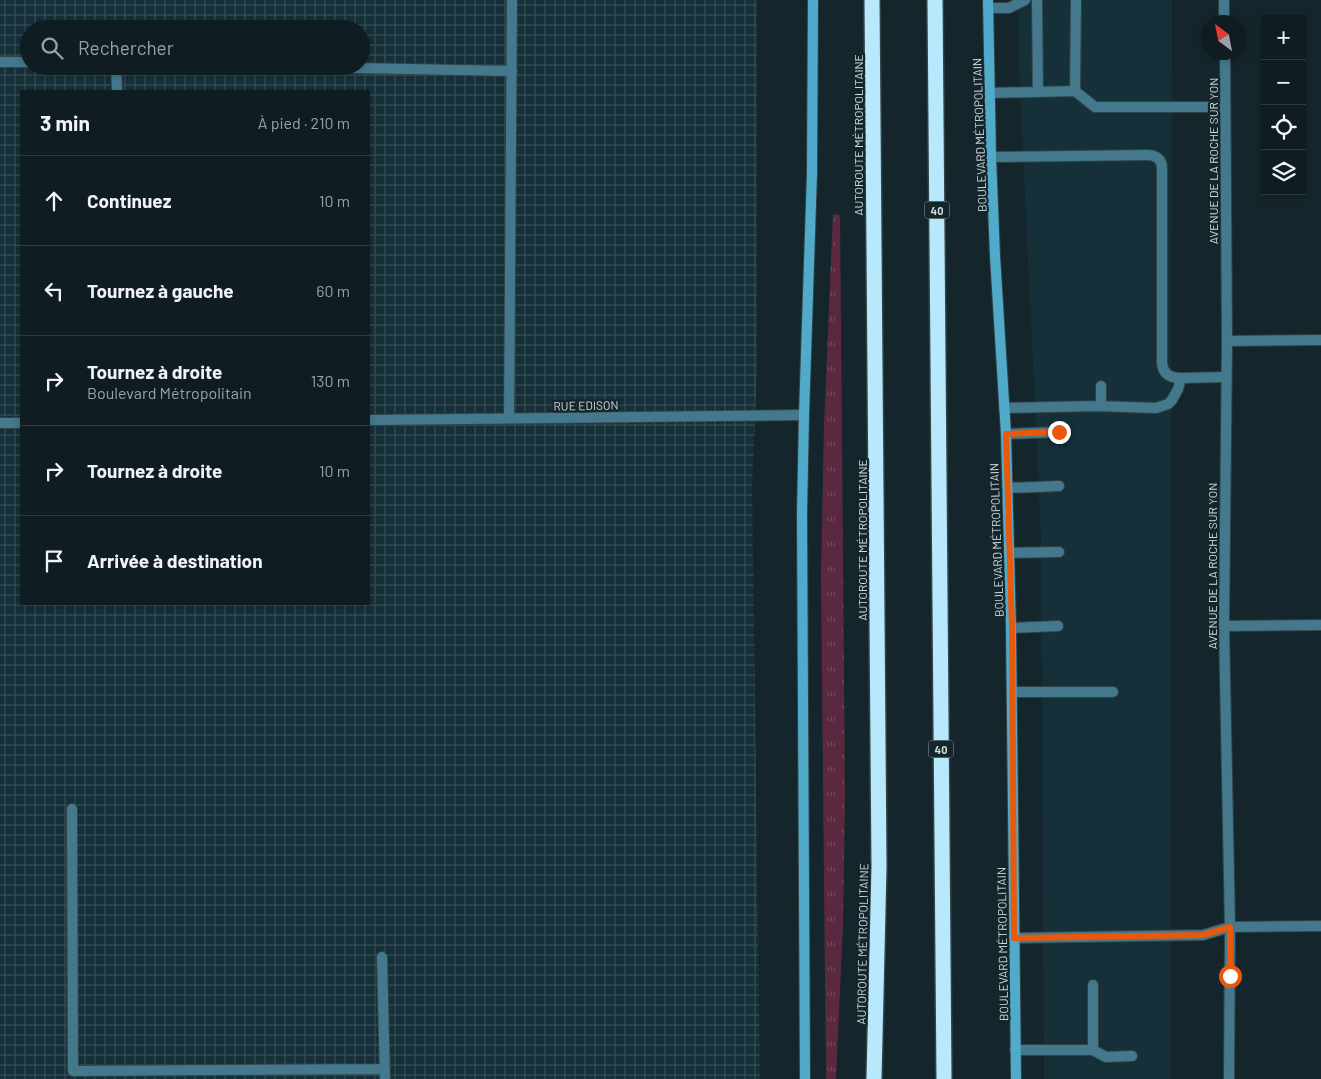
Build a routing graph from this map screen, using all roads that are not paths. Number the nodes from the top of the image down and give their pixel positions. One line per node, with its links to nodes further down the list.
1 (512, 0): 15 (street)
2 (813, 0): 30 (main road)
3 (872, 0): 58 (highway, AUTOROUTE MÉTROPOLITAINE)
4 (935, 0): 59 (highway, 40)
5 (1025, 0): 9 (street)
6 (1037, 0): 19 (street)
7 (1076, 0): 18 (street)
8 (1224, 0): 10 (street)
9 (988, 4): 20 (main road, BOULEVARD MÉTROPOLITAIN)
10 (1224, 15)
11 (1225, 60): 21 (street, AVENUE DE LA ROCHE SUR YON)
12 (0, 62): 13 (street)
13 (20, 62)
14 (370, 68): 15 (street)
15 (512, 71): 31 (street)
16 (116, 75): 17 (street)
17 (117, 90)
18 (1075, 91): 19 (street); 21 (street)
19 (1038, 92): 20 (street)
20 (990, 93): 22 (main road, BOULEVARD MÉTROPOLITAIN)
21 (1225, 107): 24 (street, AVENUE DE LA ROCHE SUR YON)
22 (991, 157): 25 (street); 29 (main road, BOULEVARD MÉTROPOLITAIN)
23 (1321, 340): 24 (street)
24 (1227, 341): 26 (street, AVENUE DE LA ROCHE SUR YON)
25 (1181, 378): 26 (street); 28 (street)
26 (1226, 378): 43 (street, AVENUE DE LA ROCHE SUR YON)
27 (1101, 386): 28 (street)
28 (1100, 406): 29 (street)
29 (1004, 408): 36 (main road, BOULEVARD MÉTROPOLITAIN)
30 (804, 415): 31 (street, RUE EDISON); 57 (main road)
31 (509, 418): 32 (street, RUE EDISON)
32 (370, 420)
33 (0, 423): 34 (street)
34 (20, 423)
35 (1059, 432): 36 (street)
36 (1006, 434): 38 (main road, BOULEVARD MÉTROPOLITAIN)
37 (1059, 486): 38 (street)
38 (1008, 488): 40 (main road, BOULEVARD MÉTROPOLITAIN)
39 (1059, 552): 40 (street)
40 (1010, 553): 44 (main road, BOULEVARD MÉTROPOLITAIN)
41 (1321, 625): 43 (street)
42 (1058, 626): 44 (street)
43 (1224, 626): 49 (street, AVENUE DE LA ROCHE SUR YON)
44 (1012, 628): 45 (main road, BOULEVARD MÉTROPOLITAIN)
45 (1012, 692): 46 (street); 50 (main road, BOULEVARD MÉTROPOLITAIN)
46 (1113, 692)
47 (72, 809): 56 (street)
48 (1321, 926): 49 (street)
49 (1230, 927): 50 (street); 61 (street, AVENUE DE LA ROCHE SUR YON)
50 (1014, 938): 53 (main road, BOULEVARD MÉTROPOLITAIN)
51 (382, 957): 56 (street)
52 (1093, 985): 54 (street)
53 (1015, 1050): 54 (street); 60 (main road, BOULEVARD MÉTROPOLITAIN)
54 (1093, 1050): 55 (street)
55 (1132, 1056)
56 (385, 1074)
57 (805, 1079)
58 (874, 1079)
59 (944, 1079)
60 (1016, 1079)
61 (1229, 1079)

